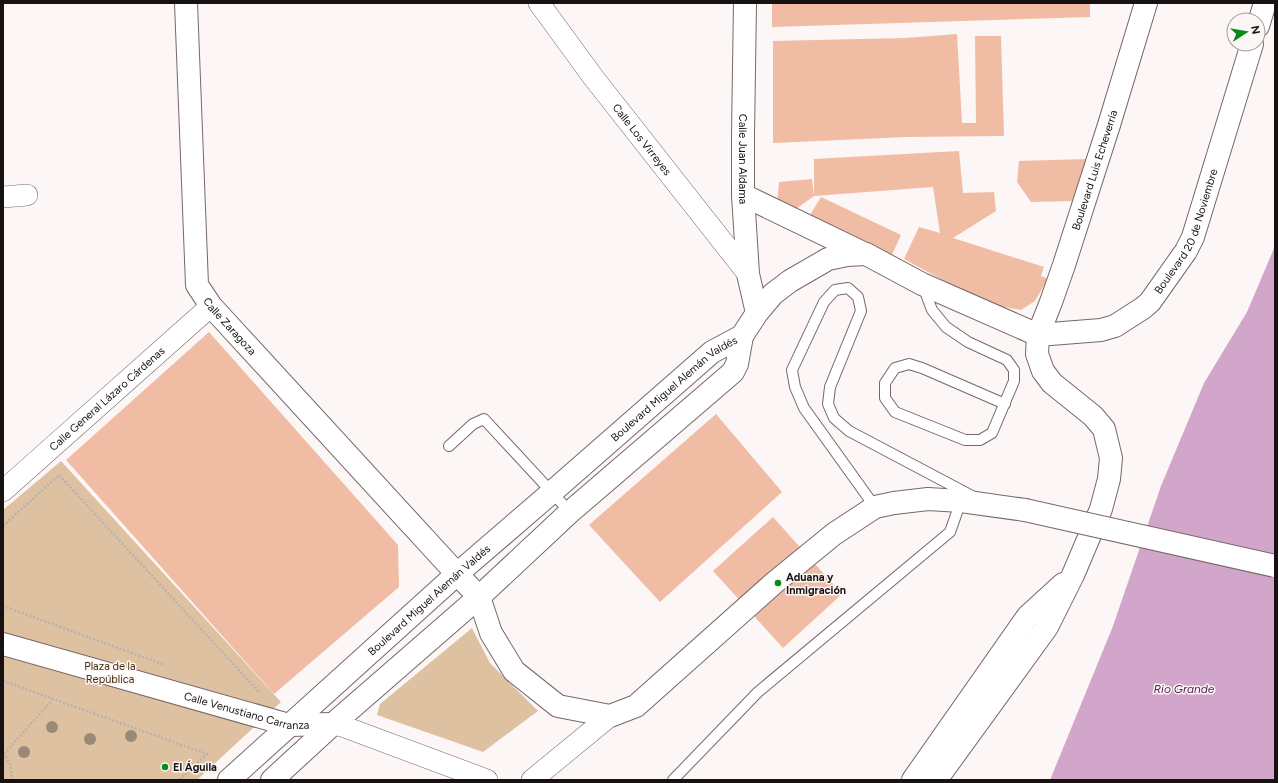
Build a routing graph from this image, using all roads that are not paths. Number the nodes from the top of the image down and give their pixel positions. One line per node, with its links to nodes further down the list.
1 (186, 3): 12 (main road, Calle Zaragoza)
2 (539, 3): 10 (street, Calle Los Virreyes)
3 (745, 3): 7 (main road, Calle Juan Aldama)
4 (1146, 3): 14 (main road, Boulevard Luis Echeverría)
5 (1250, 52): 14 (main road, Boulevard 20 de Noviembre)
6 (27, 195): 8 (street)
7 (743, 195): 9 (main road); 10 (main road, Calle Juan Aldama)
8 (3, 197)
9 (866, 254): 11 (main road); 13 (main road)
10 (748, 274): 13 (main road, Calle Juan Aldama)
11 (922, 284): 14 (main road); 16 (lane)
12 (211, 306): 18 (street, Calle General Lázaro Cárdenas); 25 (main road, Calle Zaragoza)
13 (757, 313): 15 (main road)
14 (1038, 335): 26 (main road, Boulevard Luis Echeverría)
15 (742, 336): 19 (main road, Boulevard Miguel Alemán Valdés); 23 (main road, Boulevard Miguel Alemán Valdés)
16 (1005, 404): 16 (lane)
17 (449, 446): 19 (lane)
18 (3, 491)
19 (552, 492): 23 (lane); 25 (main road, Boulevard Miguel Alemán Valdés)
20 (961, 501): 21 (main road); 22 (main road); 36 (lane)
21 (988, 505): 22 (lane); 24 (main road, bridge)
22 (875, 507): 29 (main road)
23 (570, 512): 27 (main road, Boulevard Miguel Alemán Valdés)
24 (1275, 566)
25 (456, 574): 27 (main road); 31 (main road, Boulevard Miguel Alemán Valdés)
26 (1073, 575): 37 (main road); 38 (main road, Boulevard Luis Echeverría)
27 (479, 597): 29 (main road); 30 (main road, Boulevard Miguel Alemán Valdés)
28 (3, 644): 31 (main road, Calle Venustiano Carranza)
29 (610, 716): 35 (street)
30 (333, 724): 31 (main road, Calle Venustiano Carranza); 33 (main road, Boulevard Miguel Alemán Valdés); 34 (street, Calle Venustiano Carranza)
31 (289, 725): 32 (main road, Boulevard Miguel Alemán Valdés)
32 (229, 780)
33 (272, 780)
34 (487, 780)
35 (532, 780)
36 (673, 780)
37 (913, 780)
38 (936, 780)

